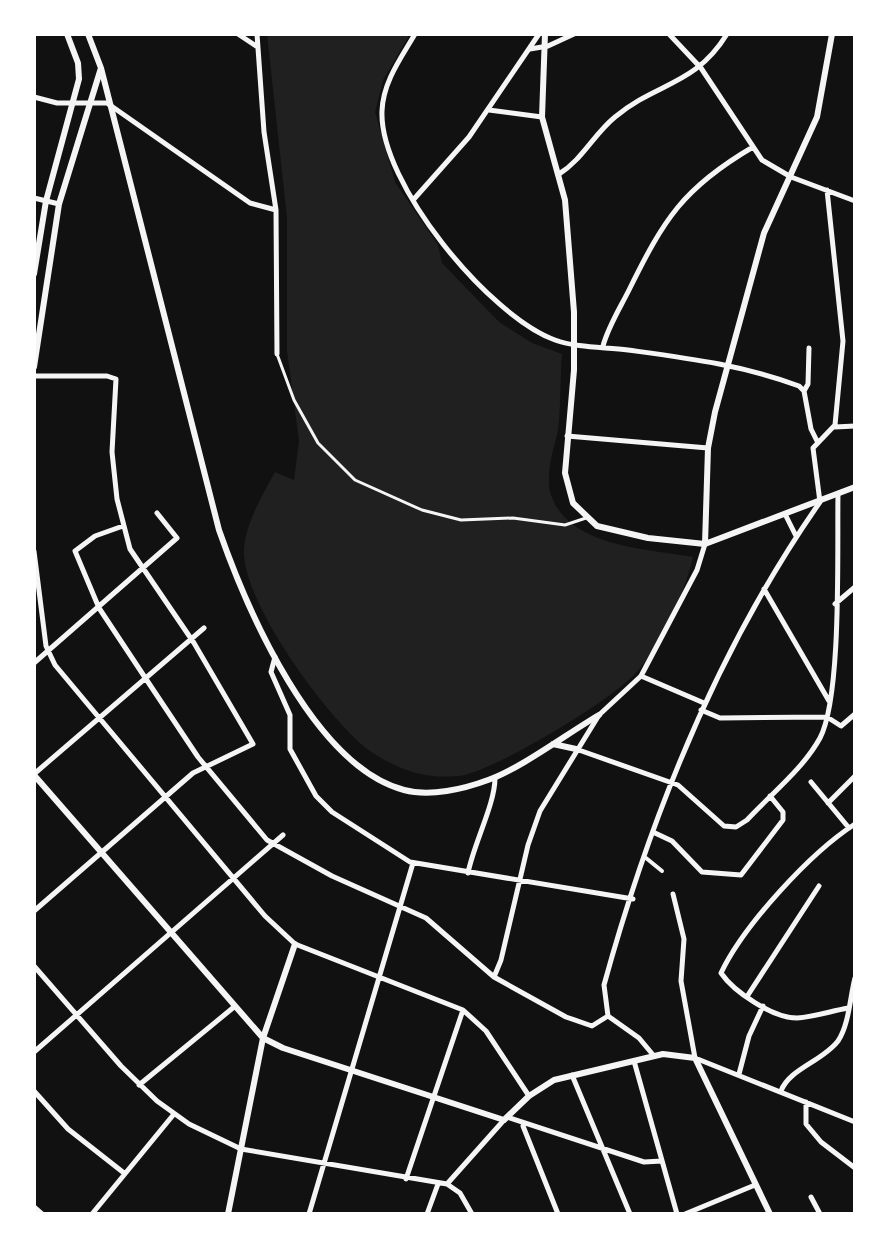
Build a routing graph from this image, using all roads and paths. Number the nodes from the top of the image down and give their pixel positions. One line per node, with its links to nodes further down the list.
1 (67, 34): 19 (street)
2 (88, 34): 15 (street)
3 (238, 34): 12 (street)
4 (257, 34): 12 (street)
5 (415, 34): 28 (street)
6 (539, 34): 14 (street)
7 (545, 34): 13 (street)
8 (574, 34): 13 (street)
9 (669, 34): 16 (street)
10 (727, 34): 16 (street)
11 (832, 34): 25 (street)
12 (257, 47): 32 (street)
13 (544, 47): 14 (street); 22 (street)
14 (530, 49): 21 (street)
15 (101, 68): 18 (street); 20 (street)
16 (701, 68): 23 (street); 24 (street)
17 (34, 97): 19 (street)
18 (88, 102): 19 (street); 20 (street); 31 (street)
19 (74, 103): 29 (street)
20 (112, 106): 32 (street); 65 (street)
21 (489, 110): 22 (street); 28 (street)
22 (542, 117): 24 (street)
23 (753, 147): 25 (street); 35 (street)
24 (559, 174): 34 (street)
25 (791, 177): 26 (street); 38 (street)
26 (827, 190): 30 (street); 43 (street)
27 (34, 198): 29 (street)
28 (414, 199): 34 (street)
29 (46, 201): 31 (street); 33 (street)
30 (855, 201)
31 (59, 204): 39 (street)
32 (276, 210): 37 (street)
33 (34, 274)
34 (574, 344): 35 (street); 44 (street)
35 (603, 346): 38 (street)
36 (809, 348): 41 (street)
37 (277, 354): 52 (lane)
38 (728, 365): 41 (street); 46 (street)
39 (34, 367)
40 (34, 376): 53 (street)
41 (803, 389): 45 (street)
42 (855, 426): 43 (street)
43 (835, 427): 45 (street)
44 (567, 436): 46 (street); 52 (street)
45 (817, 441): 49 (street)
46 (708, 448): 55 (street)
47 (855, 487): 48 (street)
48 (838, 494): 49 (street); 60 (street)
49 (820, 502): 51 (street); 54 (street)
50 (157, 513): 57 (street)
51 (786, 516): 54 (street); 55 (street)
52 (586, 518): 55 (street)
53 (123, 526): 57 (street); 61 (street)
54 (796, 536): 59 (street)
55 (705, 544): 68 (street)
56 (34, 551): 64 (street)
57 (141, 571): 61 (street); 63 (street)
58 (855, 587): 60 (street)
59 (764, 588): 69 (street); 70 (street)
60 (835, 604): 69 (street)
61 (99, 608): 64 (street); 67 (street)
62 (204, 628): 63 (street)
63 (190, 637): 67 (street); 77 (street)
64 (48, 650): 66 (street); 73 (street)
65 (275, 657): 80 (street); 92 (street)
66 (34, 663)
67 (144, 676): 73 (street); 77 (street)
68 (641, 676): 70 (street); 72 (street)
69 (829, 702): 74 (street)
70 (702, 706): 74 (street); 81 (street)
71 (855, 714): 74 (street)
72 (599, 715): 75 (street); 76 (street)
73 (97, 716): 78 (street); 84 (street)
74 (827, 717): 83 (street)
75 (549, 744): 76 (street); 80 (street)
76 (576, 749): 81 (street); 96 (street)
77 (205, 765): 84 (street); 89 (street)
78 (34, 774): 90 (street)
79 (855, 776): 85 (street)
80 (495, 778): 94 (street)
81 (672, 781): 83 (street); 87 (street)
82 (811, 782): 85 (street)
83 (770, 796): 87 (street)
84 (165, 798): 90 (street); 95 (street)
85 (828, 803): 86 (street)
86 (852, 826): 108 (street)
87 (655, 833): 91 (street)
88 (283, 835): 89 (street)
89 (273, 844): 95 (street); 100 (street)
90 (102, 853): 101 (street); 102 (street)
91 (646, 858): 93 (street); 99 (street)
92 (413, 863): 94 (street); 100 (street)
93 (662, 871)
94 (468, 873): 96 (street)
95 (232, 880): 102 (street); 103 (street)
96 (519, 883): 99 (street); 106 (street)
97 (819, 886): 108 (street)
98 (673, 894): 118 (street)
99 (633, 899): 113 (street)
100 (401, 907): 105 (street); 106 (street)
101 (34, 911)
102 (171, 933): 110 (street); 114 (street)
103 (295, 944): 105 (street); 115 (street)
104 (34, 966): 114 (street)
105 (382, 976): 112 (street); 120 (street)
106 (494, 977): 113 (street)
107 (855, 978): 111 (street)
108 (748, 995): 109 (street)
109 (763, 1006): 111 (street); 121 (street)
110 (234, 1007): 115 (street); 123 (street)
111 (848, 1008): 125 (street)
112 (463, 1010): 126 (street); 127 (street)
113 (608, 1016): 117 (street)
114 (77, 1017): 116 (street); 123 (street)
115 (263, 1038): 120 (street); 133 (street)
116 (34, 1052)
117 (654, 1056): 118 (street); 119 (street)
118 (695, 1058): 121 (street); 142 (street)
119 (634, 1060): 122 (street); 135 (street)
120 (353, 1072): 127 (street); 136 (street)
121 (739, 1074): 125 (street)
122 (572, 1075): 126 (street); 134 (street)
123 (139, 1085): 129 (street)
124 (34, 1091): 138 (street)
125 (781, 1091): 128 (street)
126 (529, 1096): 130 (street)
127 (432, 1097): 130 (street); 139 (street)
128 (806, 1102): 131 (street); 137 (street)
129 (174, 1114): 133 (street); 138 (street)
130 (505, 1118): 132 (street); 141 (street)
131 (855, 1122)
132 (523, 1125): 134 (street); 151 (street)
133 (241, 1149): 136 (street); 147 (street)
134 (601, 1149): 135 (street); 152 (street)
135 (662, 1161): 153 (street)
136 (324, 1165): 139 (street); 148 (street)
137 (855, 1168)
138 (124, 1173): 146 (street)
139 (406, 1179): 140 (street)
140 (438, 1184): 141 (street); 149 (street)
141 (447, 1184): 150 (street)
142 (755, 1185): 154 (street); 155 (street)
143 (811, 1197): 156 (street)
144 (34, 1207): 145 (street)
145 (42, 1214)
146 (92, 1214)
147 (228, 1214)
148 (309, 1214)
149 (427, 1214)
150 (472, 1214)
151 (558, 1214)
152 (630, 1214)
153 (677, 1214)
154 (685, 1214)
155 (770, 1214)
156 (820, 1214)

